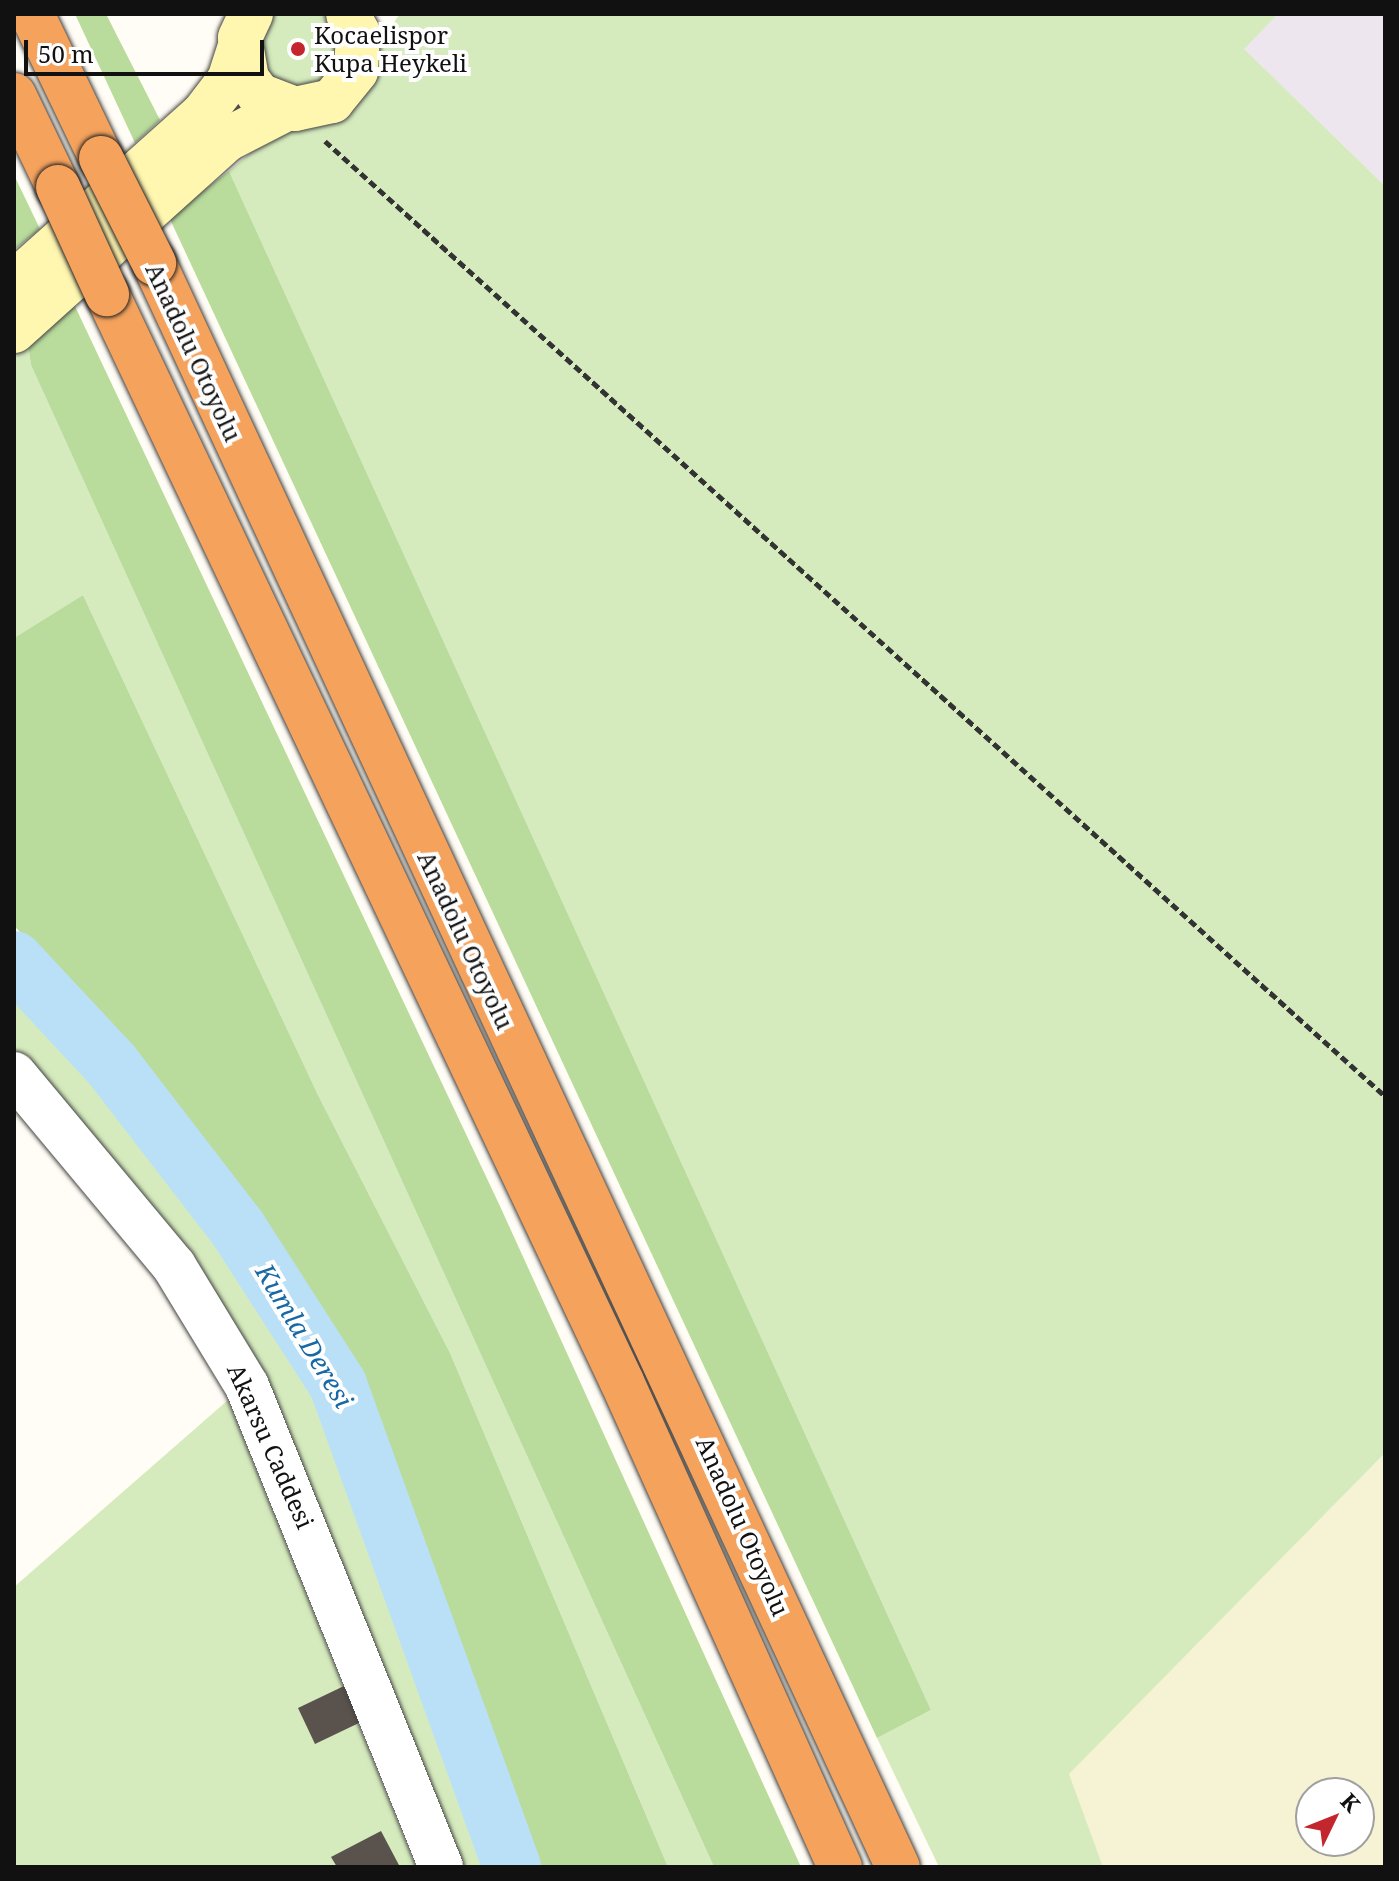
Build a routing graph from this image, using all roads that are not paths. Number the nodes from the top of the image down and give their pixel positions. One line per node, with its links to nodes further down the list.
1 (32, 14): 11 (highway, Anadolu Otoyolu, bridge)
2 (246, 24): 5 (main road); 6 (main road)
3 (361, 27): 5 (main road)
4 (14, 95): 10 (highway, Anadolu Otoyolu, bridge)
5 (288, 108): 7 (main road)
6 (14, 283)
7 (14, 331)
8 (14, 1074): 9 (street, Akarsu Caddesi)
9 (441, 1867)
10 (840, 1867)
11 (898, 1867)

